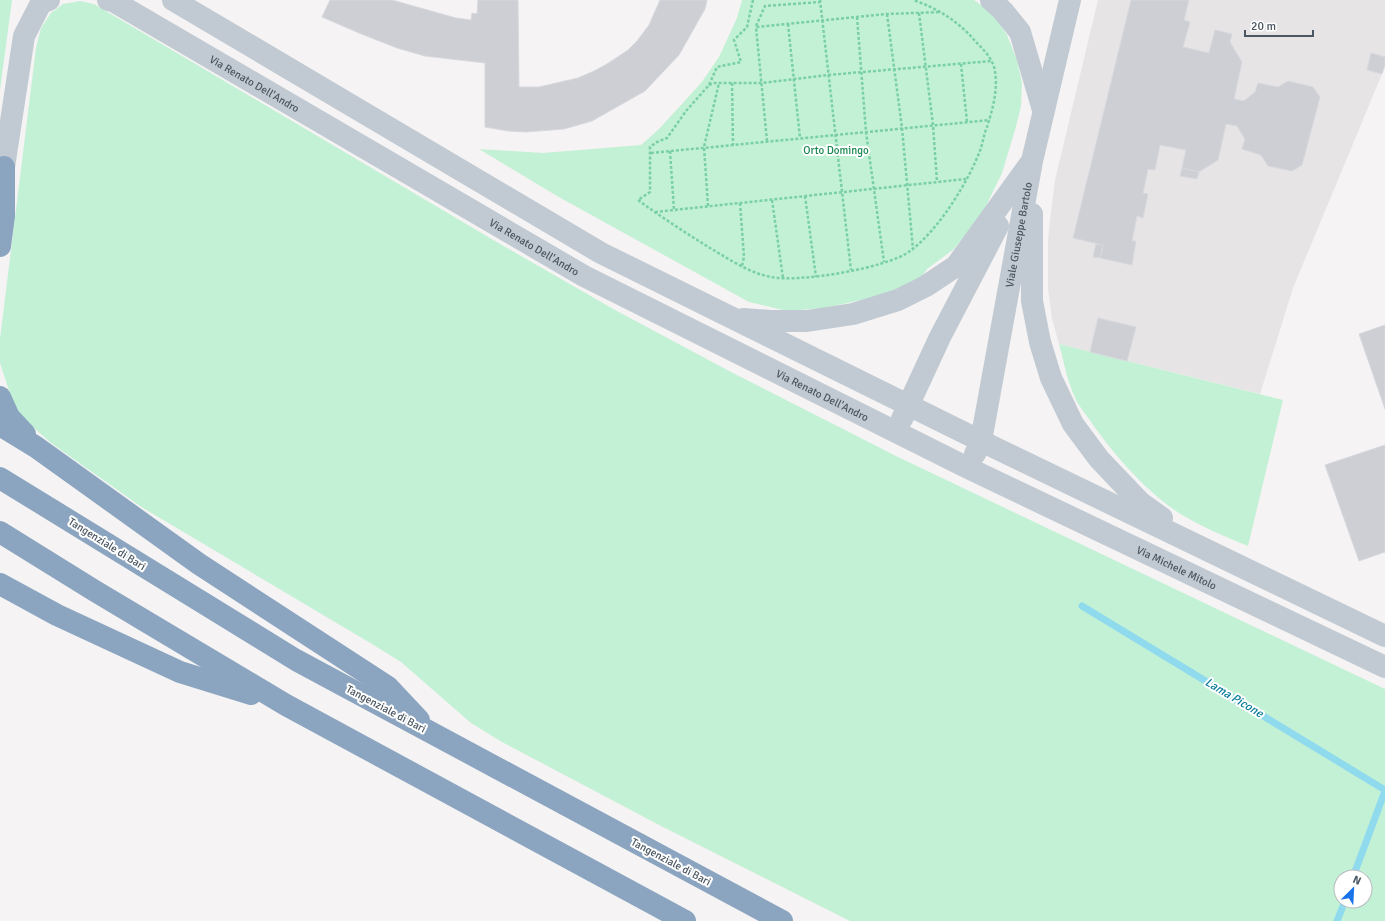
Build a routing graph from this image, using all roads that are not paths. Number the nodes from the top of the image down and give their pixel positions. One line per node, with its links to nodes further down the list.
1 (49, 0): 8 (street)
2 (173, 0): 10 (street)
3 (991, 0): 6 (street)
4 (1070, 0): 6 (street, Viale Giuseppe Bartolo)
5 (110, 1): 14 (street, Via Renato Dell'Andro)
6 (1044, 113): 7 (street, Viale Giuseppe Bartolo)
7 (1032, 161): 10 (street); 12 (street); 15 (street, Viale Giuseppe Bartolo); 20 (street)
8 (2, 168): 9 (highway)
9 (0, 246)
10 (731, 318): 12 (street)
11 (0, 397): 16 (highway)
12 (908, 405): 14 (street); 15 (street)
13 (0, 425): 16 (highway)
14 (896, 432): 17 (street, Via Renato Dell'Andro)
15 (981, 441): 17 (street, Viale Giuseppe Bartolo); 20 (street)
16 (36, 447): 25 (highway)
17 (968, 468): 23 (street, Via Michele Mitolo)
18 (0, 478): 25 (highway, Tangenziale di Bari)
19 (0, 532): 24 (highway)
20 (1203, 549): 22 (street)
21 (0, 584): 24 (highway)
22 (1385, 636)
23 (1385, 667)
24 (286, 705): 26 (highway)
25 (431, 733): 27 (highway, Tangenziale di Bari)
26 (686, 921)
27 (782, 921)

